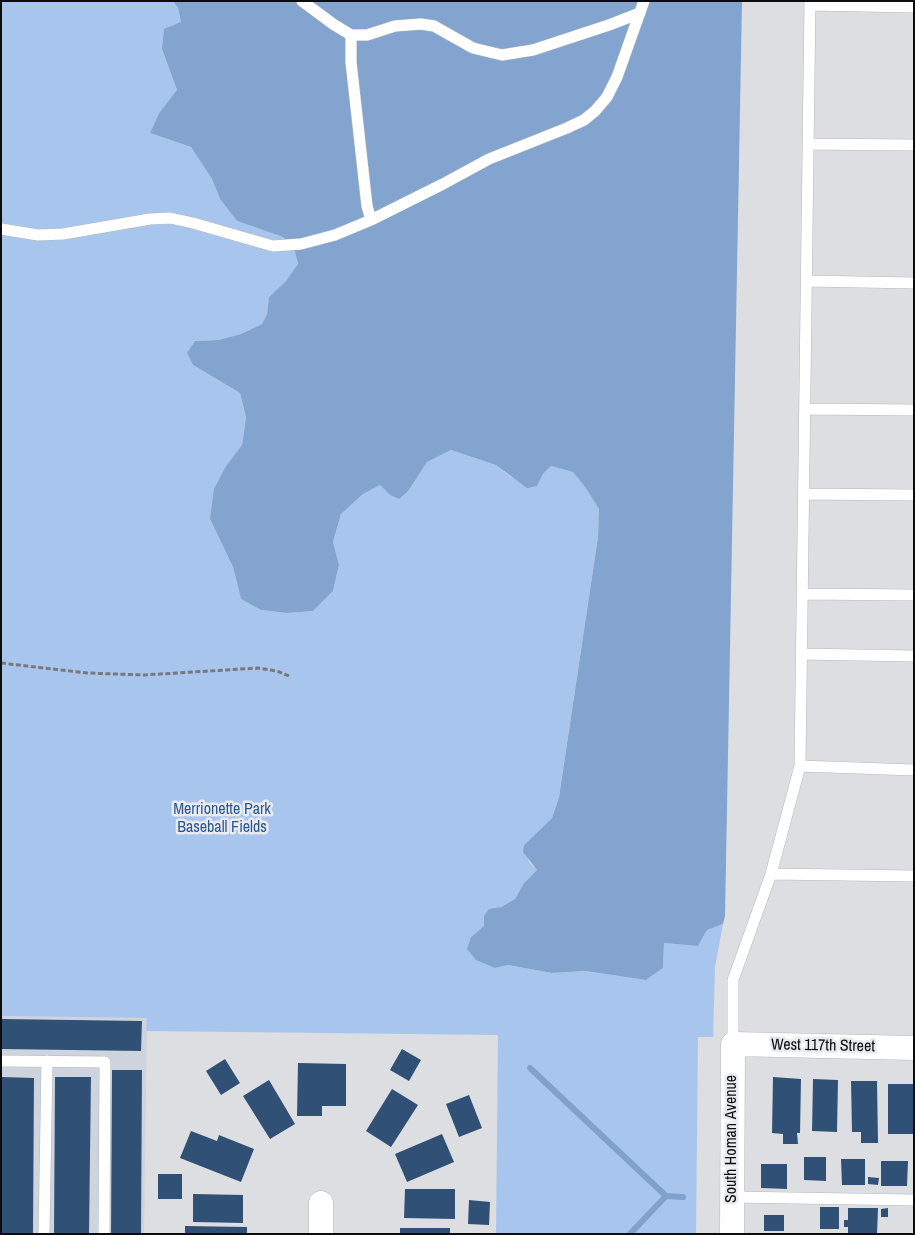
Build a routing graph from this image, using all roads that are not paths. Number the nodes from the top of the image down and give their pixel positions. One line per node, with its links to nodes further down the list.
1 (302, 1): 6 (lane)
2 (644, 1): 5 (lane)
3 (810, 3): 4 (lane); 7 (lane)
4 (914, 7)
5 (640, 13): 6 (lane); 9 (lane)
6 (351, 35): 9 (lane)
7 (809, 144): 8 (lane); 11 (lane)
8 (914, 145)
9 (371, 220): 10 (lane)
10 (1, 229)
11 (806, 281): 12 (lane); 13 (lane)
12 (914, 283)
13 (805, 409): 14 (lane); 15 (lane)
14 (914, 410)
15 (804, 494): 16 (lane); 17 (lane)
16 (914, 495)
17 (802, 594): 18 (lane); 19 (lane)
18 (914, 594)
19 (801, 654): 20 (lane); 21 (lane)
20 (914, 656)
21 (800, 766): 22 (lane); 23 (lane)
22 (914, 770)
23 (771, 874): 24 (lane); 25 (lane)
24 (914, 876)
25 (733, 1044): 26 (street, West 117th Street); 29 (street, South Homan Avenue)
26 (914, 1048)
27 (1, 1061): 28 (lane)
28 (47, 1061): 32 (lane); 33 (lane)
29 (732, 1197): 30 (lane); 35 (street, South Homan Avenue)
30 (914, 1200)
31 (321, 1203): 34 (street)
32 (44, 1234)
33 (104, 1234)
34 (321, 1234)
35 (732, 1234)

